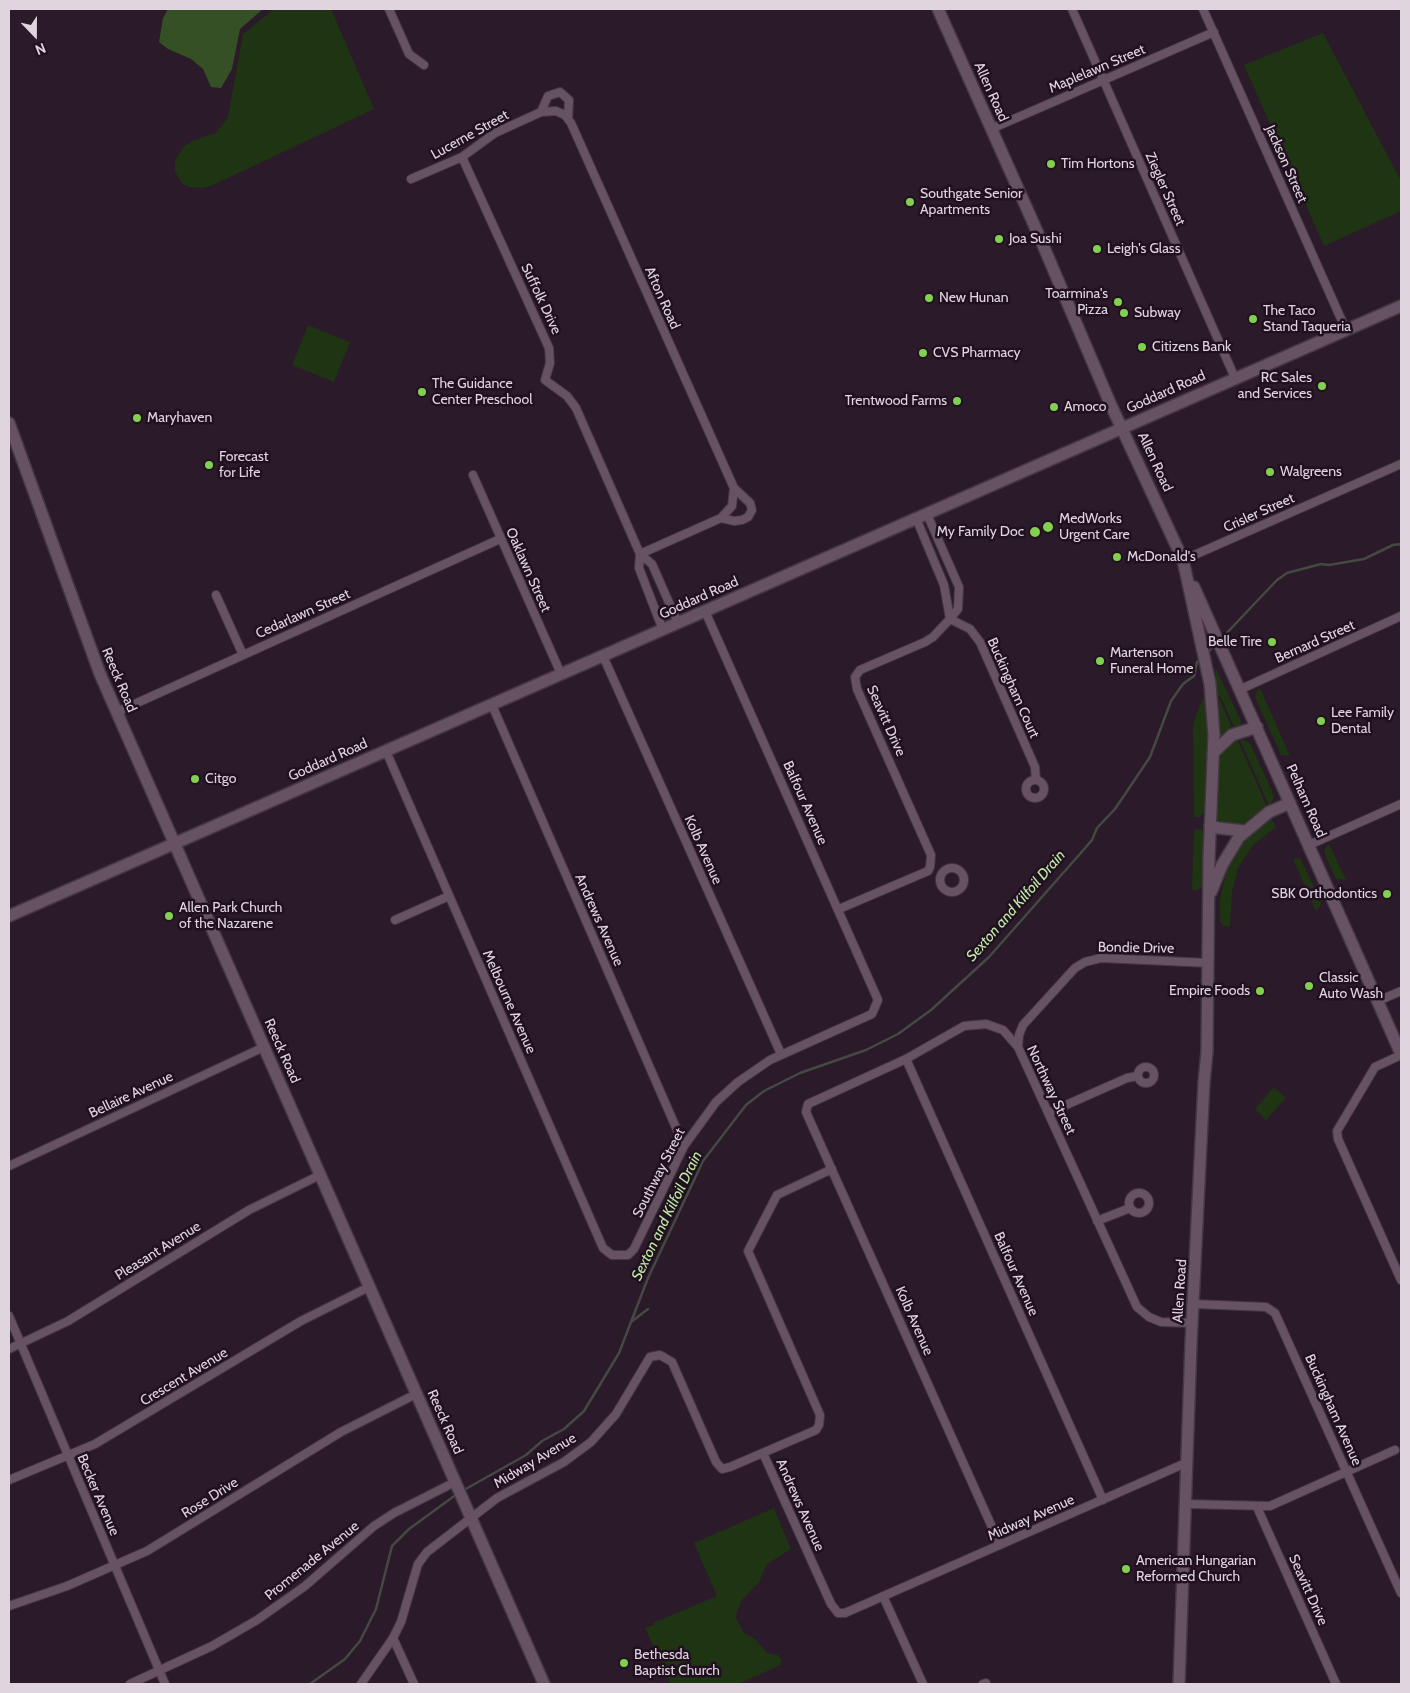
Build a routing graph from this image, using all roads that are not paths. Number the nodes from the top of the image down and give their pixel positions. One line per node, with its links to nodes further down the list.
1 (389, 9): 6 (street)
2 (938, 9): 11 (main road, Allen Road)
3 (1072, 9): 7 (street, Ziegler Street)
4 (1203, 9): 5 (street, Jackson Street)
5 (1214, 32): 7 (street, Maplelawn Street); 15 (street, Jackson Street)
6 (424, 65)
7 (1104, 80): 11 (street, Maplelawn Street); 16 (street, Ziegler Street)
8 (560, 92): 9 (street, Lucerne Street); 10 (street, Afton Road)
9 (541, 112): 10 (street, Lucerne Street); 12 (street, Lucerne Street)
10 (568, 119): 21 (street, Afton Road)
11 (991, 129): 18 (main road, Allen Road)
12 (462, 157): 13 (street, Lucerne Street); 26 (street, Suffolk Drive)
13 (411, 179)
14 (1401, 306): 15 (main road, Goddard Road)
15 (1346, 330): 16 (main road, Goddard Road)
16 (1235, 378): 18 (main road, Goddard Road)
17 (9, 423): 39 (main road, Reeck Road)
18 (1123, 428): 22 (main road, Goddard Road); 27 (main road, Allen Road)
19 (1401, 464): 27 (street, Crisler Street)
20 (473, 475): 25 (street, Oaklawn Street)
21 (734, 488): 23 (street); 23 (street, Afton Road)
22 (927, 514): 24 (main road, Goddard Road); 31 (street)
23 (721, 518): 26 (street)
24 (916, 518): 29 (main road, Goddard Road); 31 (street)
25 (500, 539): 34 (street, Cedarlawn Street); 36 (street, Oaklawn Street)
26 (640, 554): 32 (street, Suffolk Drive); 33 (street, Suffolk Drive)
27 (1183, 560): 37 (main road, Pelham Road); 42 (main road, Allen Road)
28 (216, 595): 34 (street)
29 (705, 611): 32 (main road, Goddard Road); 54 (street, Balfour Avenue)
30 (1401, 616): 37 (street, Bernard Street)
31 (950, 619): 43 (street, Buckingham Court); 50 (street, Seavitt Drive)
32 (678, 623): 33 (main road, Goddard Road)
33 (663, 630): 35 (main road, Goddard Road)
34 (243, 655): 39 (street, Cedarlawn Street)
35 (603, 656): 36 (main road, Goddard Road); 63 (street, Kolb Avenue)
36 (561, 674): 38 (main road, Goddard Road)
37 (1239, 690): 40 (main road, Pelham Road)
38 (492, 705): 41 (main road, Goddard Road); 69 (street, Andrews Avenue)
39 (116, 712): 48 (main road, Reeck Road)
40 (1256, 727): 42 (main road); 44 (main road, Pelham Road)
41 (386, 751): 48 (main road, Goddard Road); 52 (street, Melbourne Avenue)
42 (1213, 754): 46 (main road, Allen Road)
43 (1036, 780)
44 (1290, 803): 47 (main road, Allen Road); 49 (main road, Pelham Road)
45 (1401, 804): 49 (street)
46 (1210, 825): 47 (main road); 53 (main road, Allen Road)
47 (1245, 831): 53 (main road, Allen Road)
48 (176, 843): 55 (main road, Goddard Road); 61 (main road, Reeck Road)
49 (1309, 845): 59 (main road, Pelham Road)
50 (930, 867): 51 (street); 54 (street)
51 (942, 874)
52 (449, 896): 56 (street); 75 (street, Melbourne Avenue)
53 (1209, 899): 57 (main road, Allen Road)
54 (839, 909): 60 (street, Balfour Avenue)
55 (9, 916)
56 (394, 920)
57 (1209, 963): 62 (street, Bondie Drive); 78 (main road, Allen Road)
58 (1401, 991): 59 (street)
59 (1378, 1001): 64 (main road, Pelham Road)
60 (878, 1006): 63 (street, Southway Street)
61 (264, 1047): 70 (street, Bellaire Avenue); 72 (main road, Reeck Road)
62 (1018, 1047): 65 (street, Northway Street); 68 (street, Northway Street)
63 (781, 1054): 69 (street, Southway Street)
64 (1401, 1054): 76 (street)
65 (906, 1059): 67 (street, Northway Street); 91 (street, Balfour Avenue)
66 (1138, 1076): 68 (street)
67 (808, 1106): 71 (street, Kolb Avenue)
68 (1048, 1113): 74 (street, Northway Street)
69 (684, 1146): 75 (street, Southway Street)
70 (9, 1166)
71 (832, 1169): 85 (street, Andrews Avenue); 95 (street, Kolb Avenue)
72 (320, 1175): 77 (main road, Reeck Road); 81 (street, Pleasant Avenue)
73 (1130, 1208): 74 (street)
74 (1098, 1221): 80 (street, Northway Street)
75 (616, 1256)
76 (1401, 1280)
77 (369, 1287): 83 (main road, Reeck Road); 86 (street, Crescent Avenue)
78 (1194, 1304): 80 (main road, Allen Road); 88 (street, Buckingham Avenue)
79 (9, 1316): 81 (street, Becker Avenue)
80 (1193, 1323): 87 (main road, Allen Road)
81 (21, 1344): 82 (street, Pleasant Avenue); 86 (street, Becker Avenue)
82 (9, 1349)
83 (416, 1394): 90 (main road, Reeck Road); 96 (street, Rose Drive)
84 (1395, 1450): 88 (street)
85 (763, 1454): 94 (street, Midway Avenue); 98 (street, Andrews Avenue)
86 (68, 1457): 89 (street, Crescent Avenue); 96 (street, Becker Avenue)
87 (1188, 1462): 91 (street, Midway Avenue); 92 (main road, Allen Road)
88 (1347, 1472): 93 (street); 97 (street, Buckingham Avenue)
89 (9, 1480)
90 (455, 1484): 94 (main road, Reeck Road); 101 (street, Promenade Avenue)
91 (1103, 1500): 95 (street, Midway Avenue)
92 (1186, 1504): 93 (street); 108 (main road, Allen Road)
93 (1257, 1507): 109 (street, Seavitt Drive)
94 (471, 1518): 100 (street, Midway Avenue); 106 (main road, Reeck Road)
95 (1000, 1545): 98 (street, Midway Avenue)
96 (114, 1566): 99 (street, Rose Drive); 101 (street, Becker Avenue)
97 (1401, 1593)
98 (883, 1596): 107 (street)
99 (9, 1606)
100 (393, 1638): 104 (street, Midway Avenue); 105 (street)
101 (159, 1671): 102 (street, Promenade Avenue); 103 (street, Becker Avenue)
102 (130, 1684)
103 (165, 1684)
104 (360, 1684)
105 (414, 1684)
106 (544, 1684)
107 (923, 1684)
108 (1179, 1684)
109 (1336, 1684)

